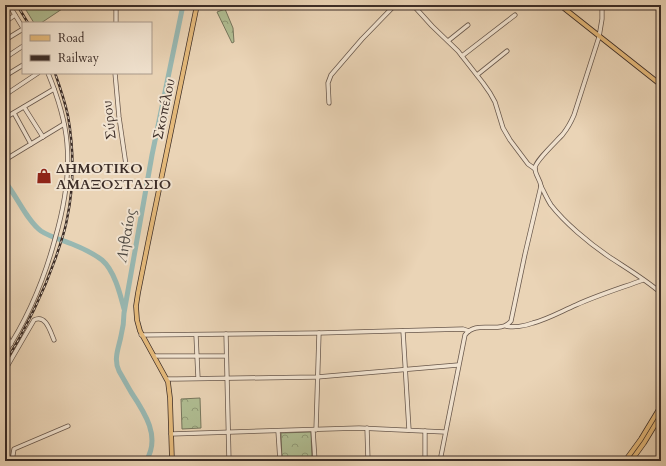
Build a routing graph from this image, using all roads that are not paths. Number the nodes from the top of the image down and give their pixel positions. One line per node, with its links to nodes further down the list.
1 (9, 5): 8 (street)
2 (197, 5): 50 (main road, Σκοπέλου)
3 (395, 5): 31 (street)
4 (413, 5): 17 (street)
5 (560, 5): 15 (main road)
6 (602, 5): 15 (street)
7 (115, 6): 11 (street)
8 (15, 15): 10 (street); 13 (street)
9 (515, 15): 20 (street)
10 (5, 22)
11 (116, 22)
12 (468, 25): 17 (street)
13 (22, 26)
14 (22, 29): 16 (street)
15 (599, 37): 28 (main road); 40 (street)
16 (5, 40)
17 (448, 41): 20 (street)
18 (22, 47): 21 (street)
19 (507, 51): 26 (street)
20 (462, 56): 26 (street)
21 (5, 58)
22 (22, 66): 27 (street)
23 (36, 74): 30 (street)
24 (48, 74): 29 (street)
25 (115, 74): 39 (street, Σύρου)
26 (477, 75): 40 (street)
27 (5, 76)
28 (661, 85)
29 (54, 89): 32 (street); 35 (street)
30 (5, 94)
31 (329, 103)
32 (24, 107): 33 (street); 36 (street)
33 (14, 113): 34 (street); 37 (street)
34 (5, 116)
35 (64, 124): 36 (street); 53 (street)
36 (42, 137): 37 (street)
37 (31, 144): 38 (street)
38 (5, 153)
39 (126, 165)
40 (535, 169): 41 (street)
41 (540, 186): 42 (street); 44 (street)
42 (643, 280): 43 (street); 44 (street)
43 (661, 293)
44 (506, 326): 47 (street)
45 (5, 327): 53 (street)
46 (403, 331): 47 (street); 48 (street); 59 (street)
47 (468, 331): 58 (street)
48 (319, 333): 49 (street); 61 (street)
49 (226, 334): 51 (street); 57 (street)
50 (141, 335): 51 (street); 55 (main road, Σκοπέλου)
51 (196, 335): 56 (street)
52 (54, 340): 60 (street)
53 (11, 344): 54 (street)
54 (5, 353)
55 (154, 356): 56 (street); 64 (main road, Σκοπέλου)
56 (197, 356): 57 (street); 62 (street)
57 (226, 356): 63 (street)
58 (458, 365): 59 (street); 74 (street)
59 (405, 369): 61 (street); 71 (street)
60 (5, 370)
61 (317, 377): 63 (street); 70 (street)
62 (198, 378): 63 (street); 64 (street)
63 (227, 378): 73 (street)
64 (167, 379): 75 (main road)
65 (661, 406): 84 (main road)
66 (661, 415): 85 (main road)
67 (68, 426): 76 (street)
68 (368, 428): 70 (street); 71 (street); 81 (street)
69 (278, 430): 70 (street); 73 (street); 79 (street)
70 (314, 430): 80 (street)
71 (409, 430): 72 (street)
72 (425, 431): 74 (street); 82 (street)
73 (228, 432): 75 (street); 78 (street)
74 (445, 432): 83 (street)
75 (171, 434): 77 (main road)
76 (12, 461)
77 (172, 461)
78 (230, 461)
79 (280, 461)
80 (315, 461)
81 (368, 461)
82 (424, 461)
83 (440, 461)
84 (625, 461)
85 (631, 461)

